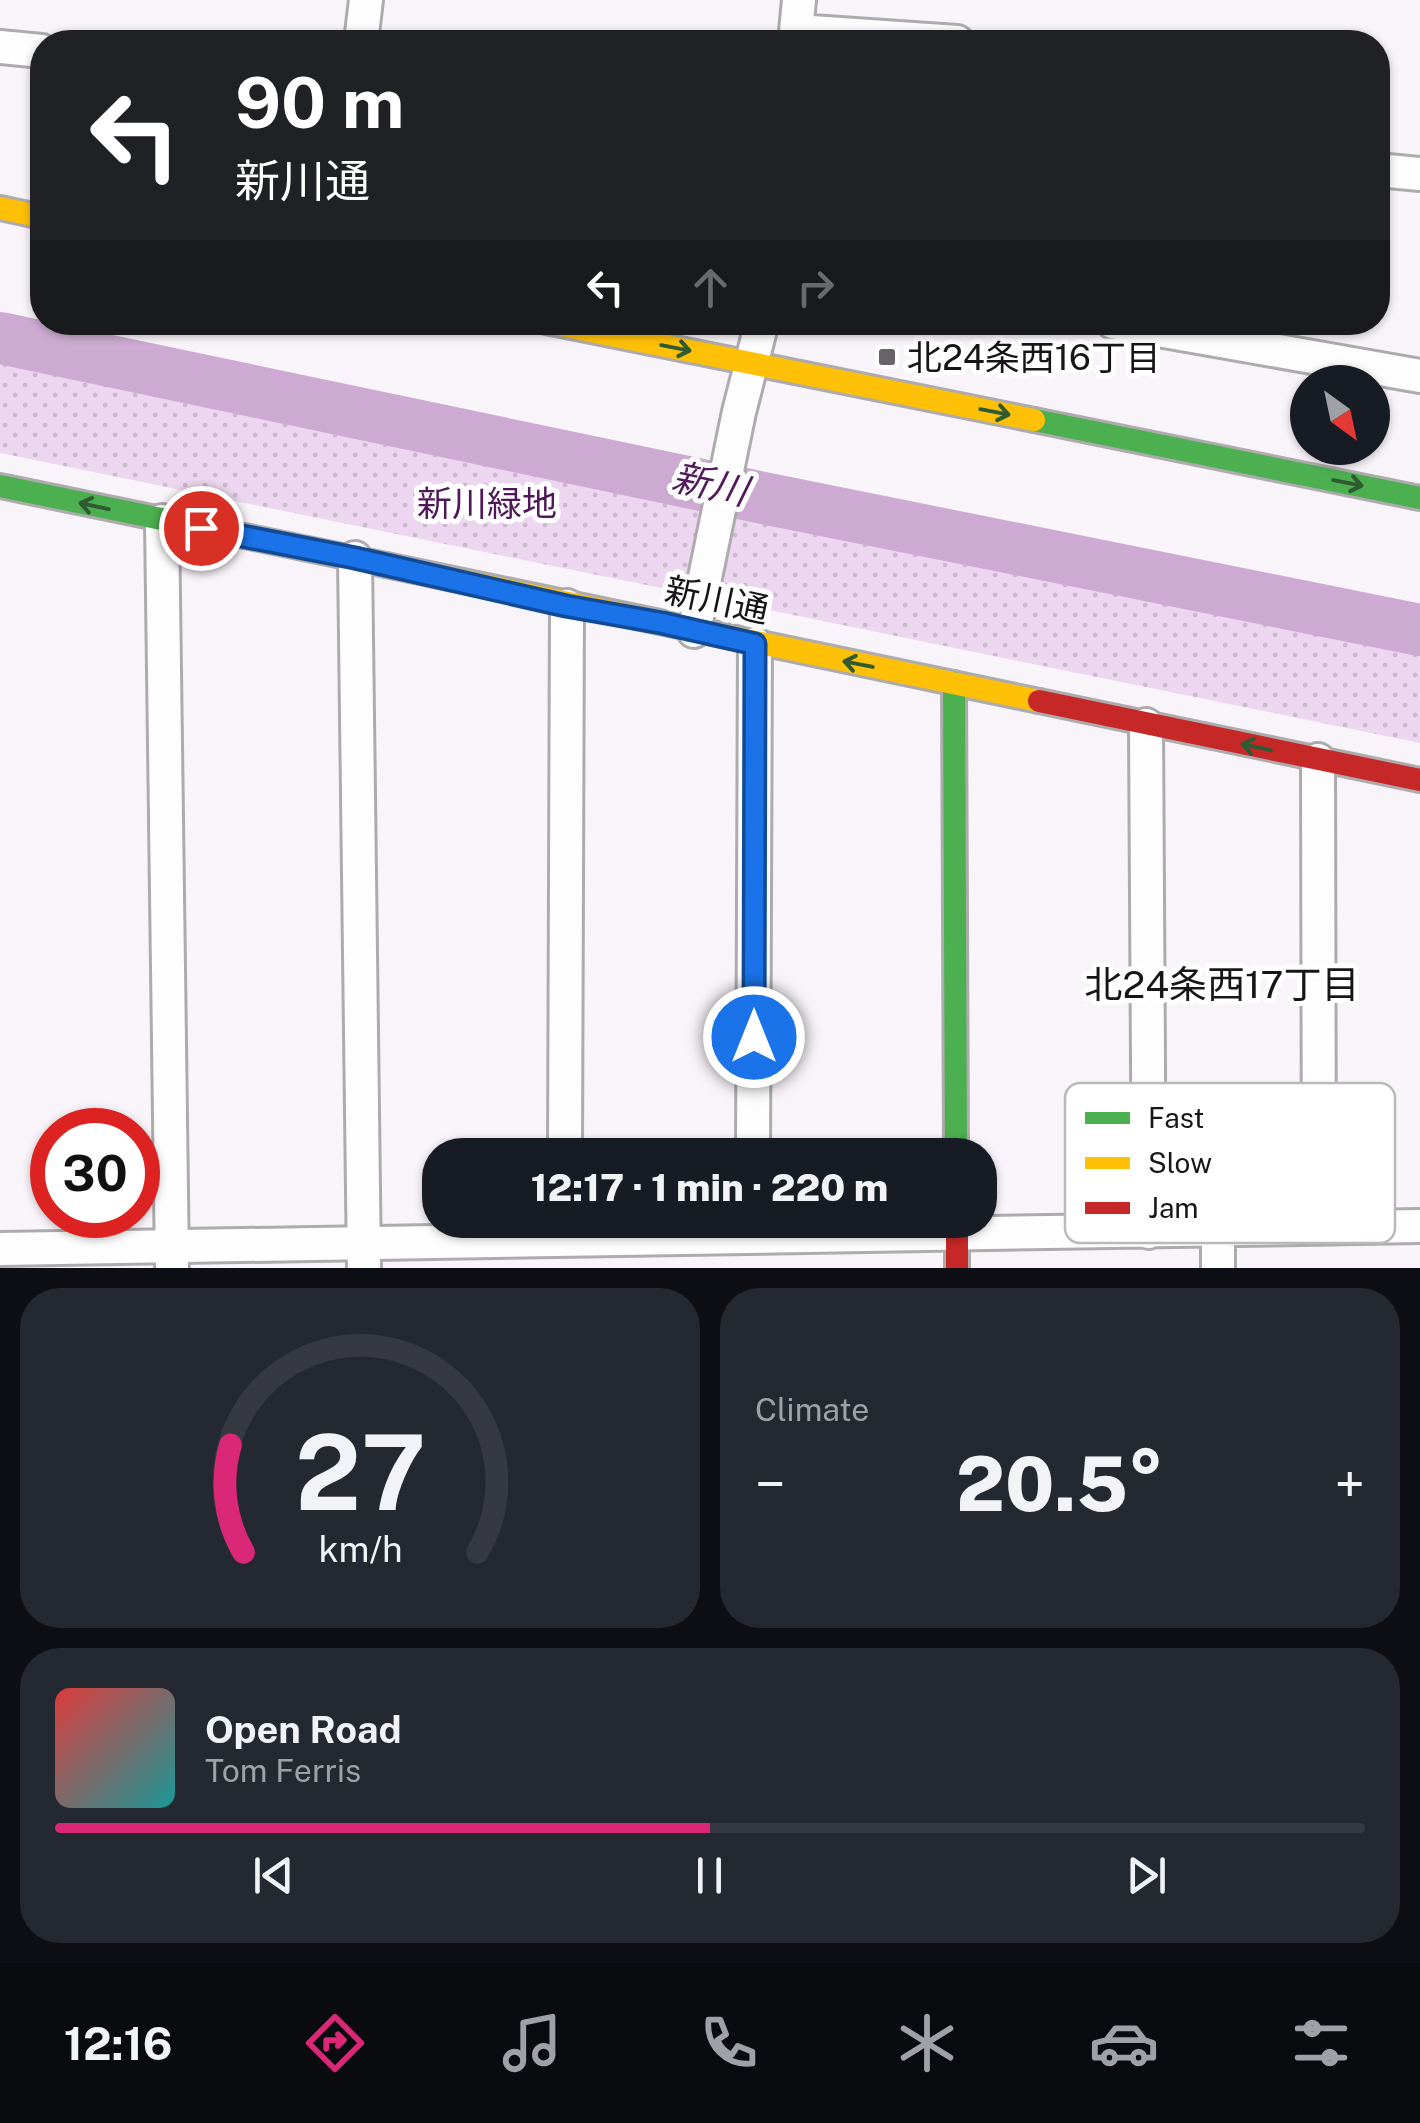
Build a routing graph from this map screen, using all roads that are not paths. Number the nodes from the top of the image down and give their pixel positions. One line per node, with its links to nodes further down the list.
1 (366, 0): 3 (street)
2 (797, 24): 4 (street)
3 (362, 30)
4 (851, 30)
5 (0, 47): 6 (street)
6 (30, 50)
7 (1390, 171): 8 (street)
8 (1420, 174)
9 (0, 208): 10 (street)
10 (30, 215)
11 (610, 335): 14 (street, one-way to 14)
12 (759, 335): 14 (street)
13 (1187, 335): 15 (street)
14 (753, 364): 17 (street, one-way to 17); 21 (street)
15 (1420, 376)
16 (0, 486): 18 (street, 新川通, one-way to 16)
17 (1420, 498)
18 (162, 521): 19 (street, 新川通); 40 (street)
19 (355, 558): 20 (street, 新川通); 39 (street)
20 (566, 606): 21 (street, 新川通); 29 (street)
21 (694, 630): 22 (street, 新川通)
22 (755, 644): 23 (street, 新川通, one-way to 22); 30 (street)
23 (954, 683): 24 (street, 新川通); 31 (street)
24 (1146, 724): 25 (street, 新川通, one-way to 24); 27 (street)
25 (1318, 760): 26 (street, 新川通); 28 (street)
26 (1420, 780)
27 (1148, 1083)
28 (1319, 1083)
29 (565, 1138)
30 (753, 1138)
31 (956, 1138)
32 (1395, 1226): 33 (street)
33 (1420, 1226)
34 (1065, 1236): 35 (street)
35 (957, 1241): 36 (street)
36 (753, 1242): 37 (street)
37 (565, 1243): 39 (street)
38 (0, 1250): 40 (street)
39 (364, 1255): 40 (street)
40 (172, 1257)

